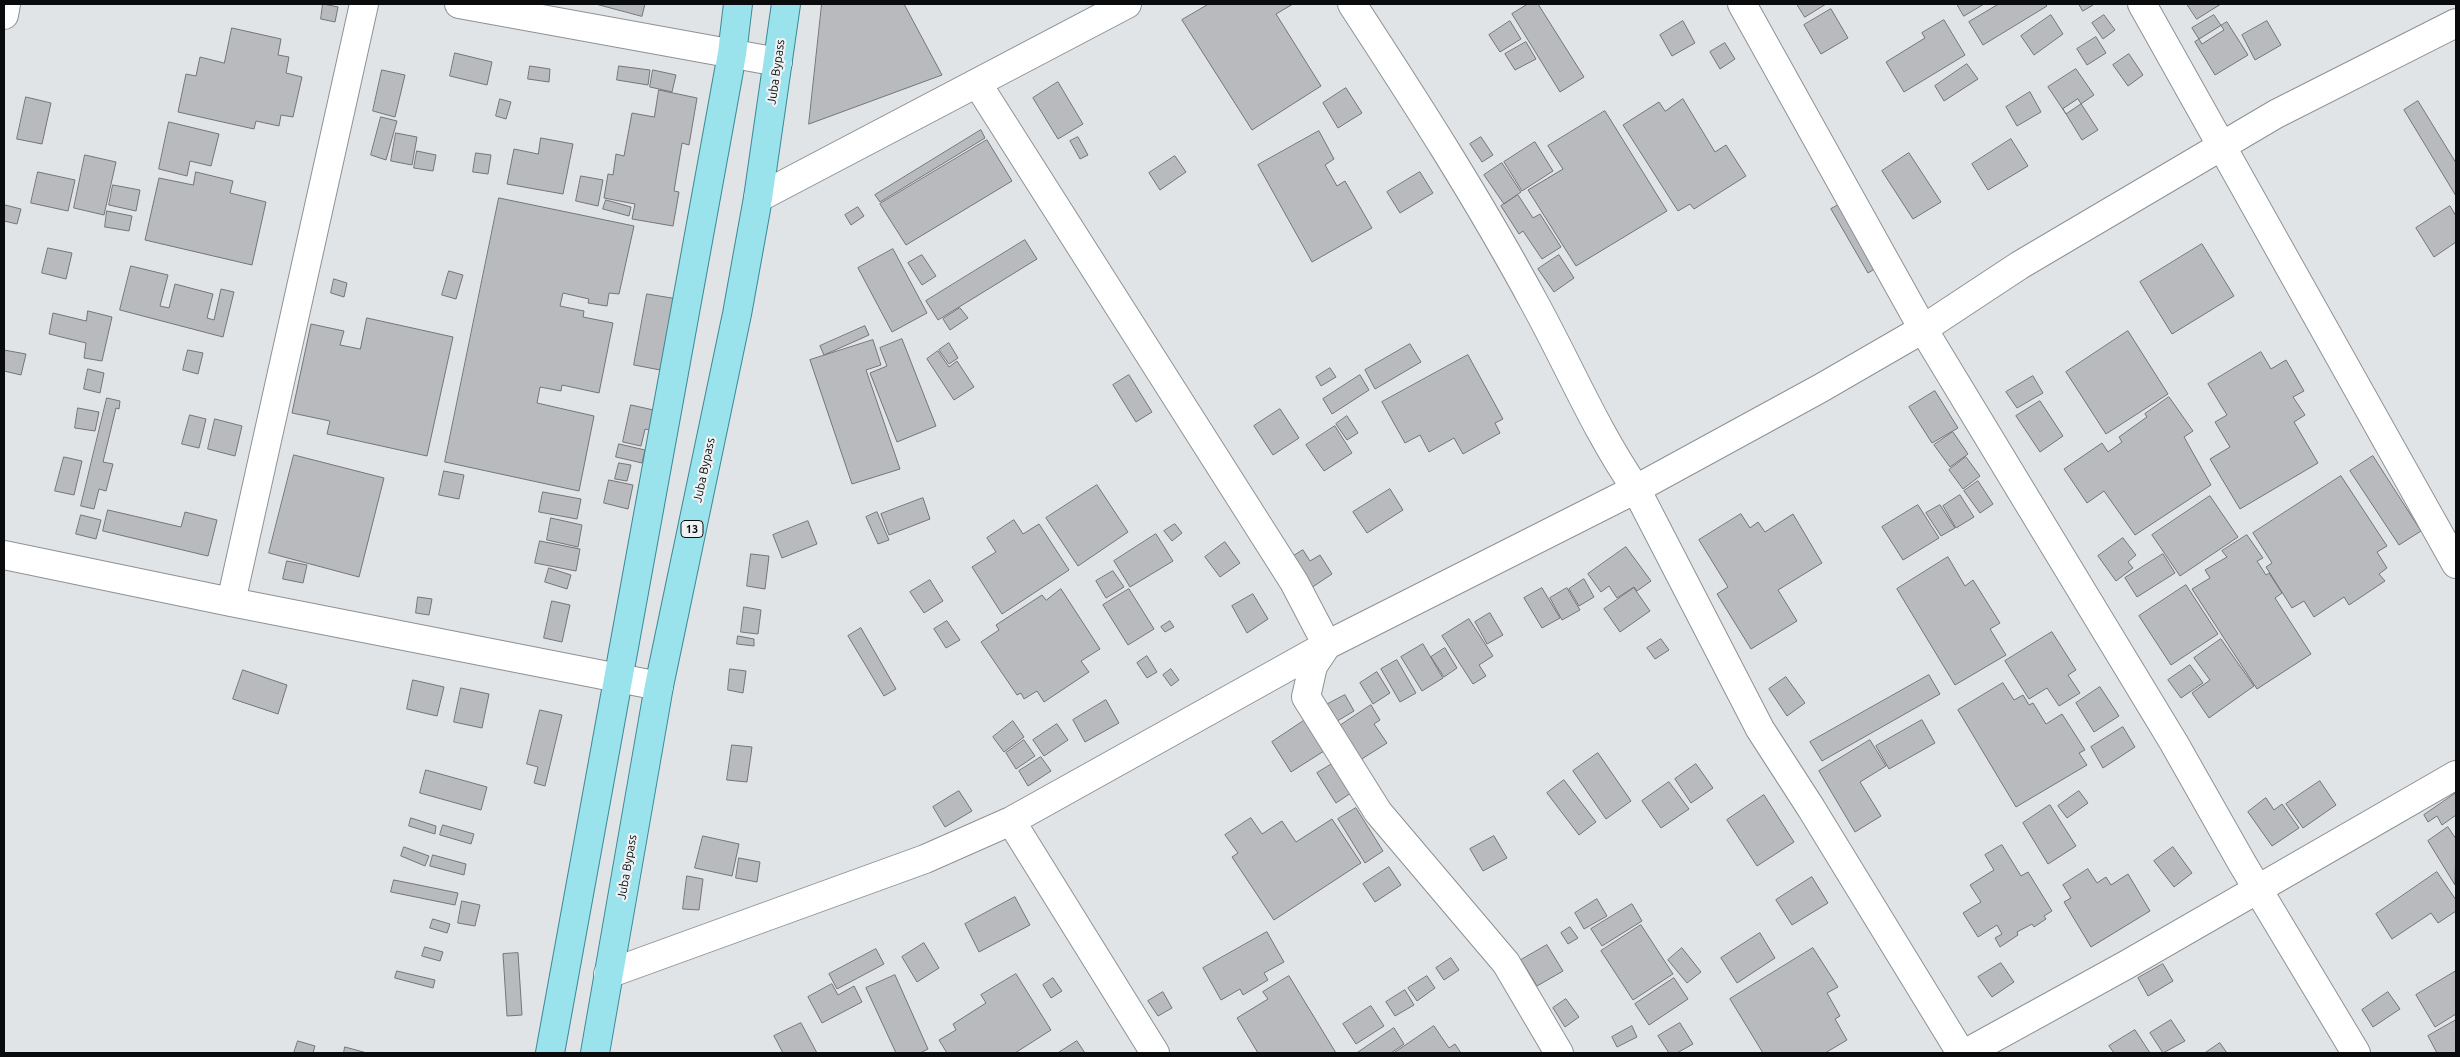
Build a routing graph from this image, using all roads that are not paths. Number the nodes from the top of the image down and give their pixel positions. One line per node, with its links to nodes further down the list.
1 (6, 4): 10 (street)
2 (364, 4): 21 (street)
3 (459, 4): 12 (street)
4 (738, 4): 12 (main road)
5 (786, 4): 13 (main road, Juba Bypass / 13)
6 (1127, 4): 14 (street)
7 (1352, 4): 18 (street)
8 (1742, 4): 17 (street)
9 (2142, 4): 15 (street)
10 (4, 15)
11 (2456, 23): 15 (street)
12 (732, 54): 13 (street); 23 (main road)
13 (778, 62): 16 (main road, Juba Bypass / 13)
14 (977, 83): 16 (street); 22 (street)
15 (2223, 146): 17 (street); 20 (street)
16 (758, 198): 24 (main road, Juba Bypass / 13)
17 (1923, 329): 18 (street); 27 (street)
18 (1636, 489): 22 (street); 33 (street)
19 (4, 555): 21 (street)
20 (2456, 564)
21 (231, 602): 23 (street)
22 (1327, 645): 26 (street); 32 (street)
23 (620, 678): 24 (street); 29 (main road)
24 (659, 686): 28 (main road, Juba Bypass / 13)
25 (2456, 775): 27 (street)
26 (1012, 821): 28 (street); 31 (street)
27 (2257, 888): 34 (street); 35 (street)
28 (608, 974): 30 (main road, Juba Bypass / 13)
29 (550, 1053)
30 (595, 1053)
31 (1155, 1053)
32 (1559, 1053)
33 (1962, 1053)
34 (1966, 1053)
35 (2356, 1053)

